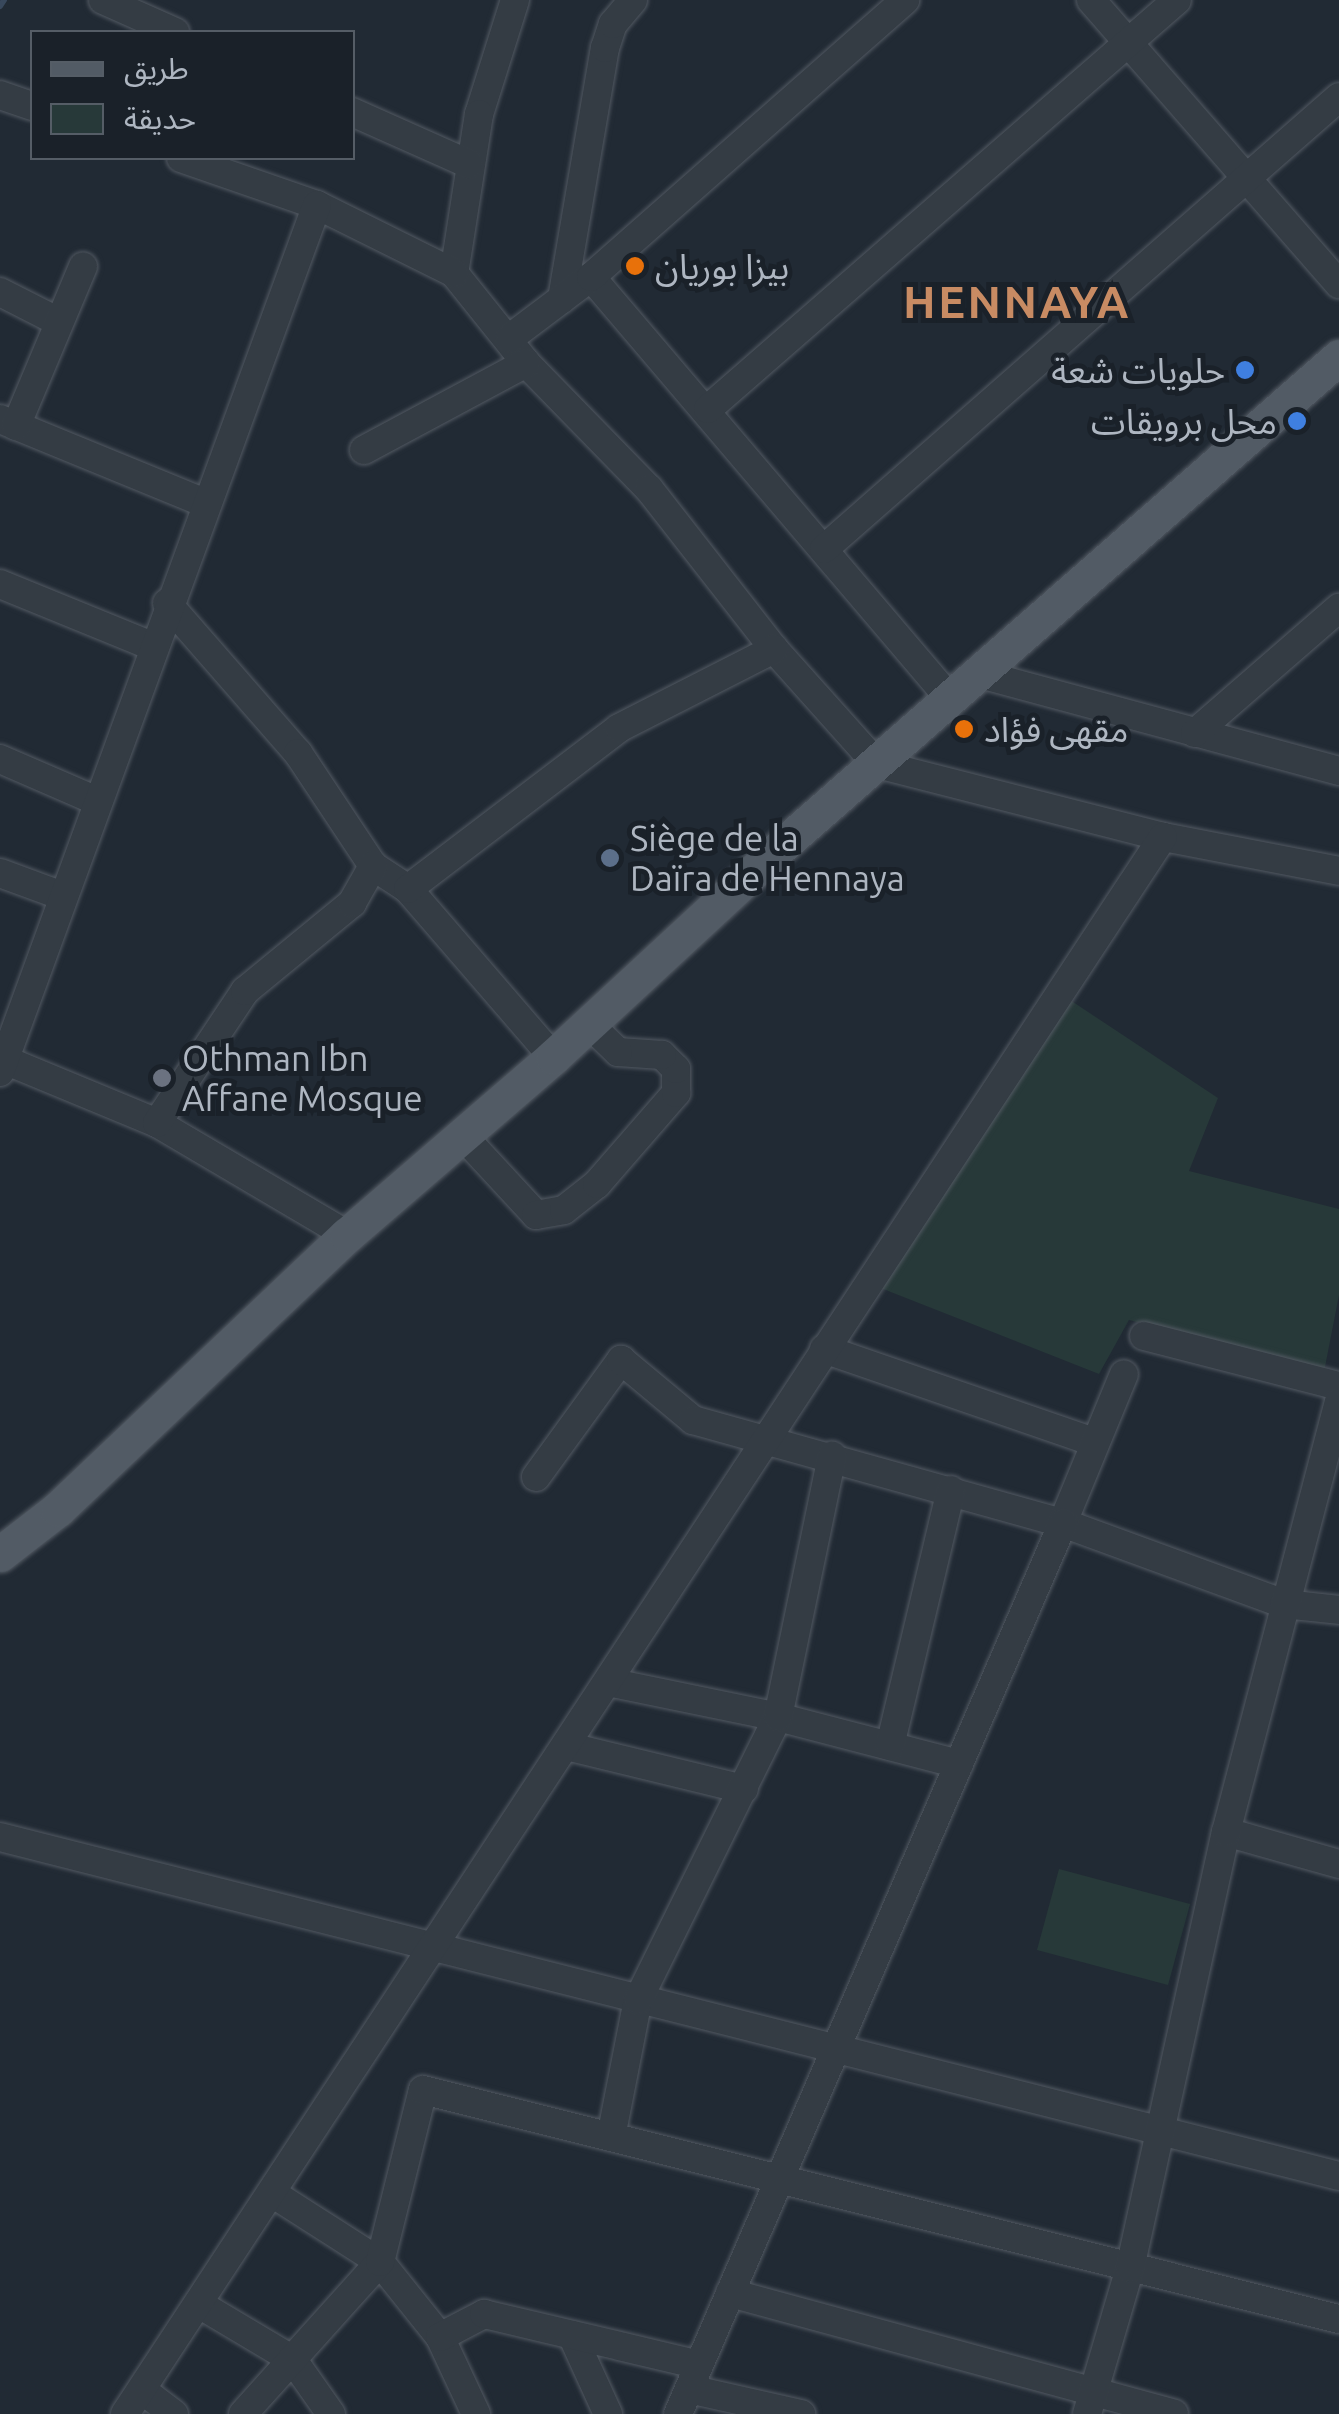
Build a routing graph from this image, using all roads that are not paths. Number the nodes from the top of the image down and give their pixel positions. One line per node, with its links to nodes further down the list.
1 (103, 0): 7 (street)
2 (515, 0): 14 (street)
3 (632, 0): 22 (street)
4 (905, 0): 19 (street)
5 (1091, 0): 8 (street)
6 (1177, 0): 8 (street)
7 (170, 30)
8 (1129, 43): 15 (street); 27 (street)
9 (0, 95): 11 (street)
10 (1339, 98): 15 (street)
11 (30, 105)
12 (355, 113): 14 (street)
13 (187, 160): 16 (street)
14 (469, 164): 18 (street)
15 (1246, 176): 20 (street); 31 (street)
16 (317, 205): 18 (street); 30 (street)
17 (82, 267): 23 (street)
18 (454, 273): 24 (street)
19 (591, 277): 22 (street); 27 (street)
20 (1339, 284)
21 (0, 292): 23 (street)
22 (562, 299): 24 (street)
23 (59, 322): 28 (street)
24 (510, 338): 26 (street)
25 (1339, 357): 37 (main road)
26 (526, 364): 29 (street); 36 (street)
27 (708, 409): 31 (street)
28 (8, 422): 30 (street)
29 (364, 450)
30 (205, 503): 33 (street)
31 (824, 549): 38 (street)
32 (0, 584): 35 (street)
33 (167, 603): 35 (street); 45 (street)
34 (1339, 608): 39 (street)
35 (152, 646): 43 (street)
36 (774, 649): 41 (street); 48 (street)
37 (980, 674): 38 (main road); 39 (street)
38 (951, 700): 41 (main road)
39 (1195, 732): 42 (street)
40 (0, 760): 43 (street)
41 (877, 764): 44 (street); 50 (main road)
42 (1339, 771)
43 (96, 802): 49 (street)
44 (1163, 837): 46 (street); 57 (street)
45 (372, 866): 48 (street); 53 (street)
46 (1339, 872)
47 (0, 873): 49 (street)
48 (408, 890): 51 (street)
49 (63, 896): 52 (street)
50 (589, 1024): 51 (main road); 54 (street)
51 (553, 1057): 54 (main road)
52 (2, 1063): 53 (street)
53 (158, 1124): 55 (street)
54 (462, 1135): 55 (main road)
55 (347, 1235): 67 (main road)
56 (1144, 1336): 59 (street)
57 (824, 1349): 61 (street); 62 (street)
58 (1124, 1374): 62 (street)
59 (1339, 1386)
60 (1339, 1402): 68 (street)
61 (766, 1438): 63 (street); 64 (street); 70 (street)
62 (1094, 1442): 66 (street)
63 (832, 1456): 65 (street); 71 (street)
64 (536, 1477)
65 (951, 1490): 66 (street); 73 (street)
66 (1062, 1525): 68 (street); 74 (street)
67 (0, 1554)
68 (1284, 1604): 69 (street); 76 (street)
69 (1339, 1610)
70 (608, 1682): 71 (street); 72 (street)
71 (778, 1717): 73 (street); 75 (street)
72 (566, 1746): 75 (street); 79 (street)
73 (890, 1746): 74 (street)
74 (959, 1764): 81 (street)
75 (744, 1789): 80 (street)
76 (1226, 1832): 78 (street); 82 (street)
77 (0, 1837): 79 (street)
78 (1339, 1864)
79 (438, 1945): 80 (street); 86 (street)
80 (638, 2000): 81 (street); 83 (street)
81 (833, 2052): 82 (street); 84 (street)
82 (1156, 2133): 85 (street); 88 (street)
83 (611, 2137): 84 (street); 87 (street)
84 (780, 2176): 88 (street); 89 (street)
85 (1339, 2176)
86 (272, 2194): 87 (street); 90 (street)
87 (380, 2262): 93 (street); 94 (street)
88 (1130, 2268): 91 (street); 97 (street)
89 (730, 2293): 95 (street); 97 (street)
90 (199, 2304): 94 (street); 96 (street)
91 (1339, 2319)
92 (572, 2334): 93 (street); 95 (street); 103 (street)
93 (440, 2337): 102 (street)
94 (293, 2360): 100 (street); 101 (street)
95 (689, 2389): 104 (street)
96 (142, 2390): 98 (street); 99 (street)
97 (1089, 2403): 105 (street)
98 (125, 2414)
99 (174, 2414)
100 (243, 2414)
101 (331, 2414)
102 (476, 2414)
103 (608, 2414)
104 (801, 2414)
105 (1174, 2414)

